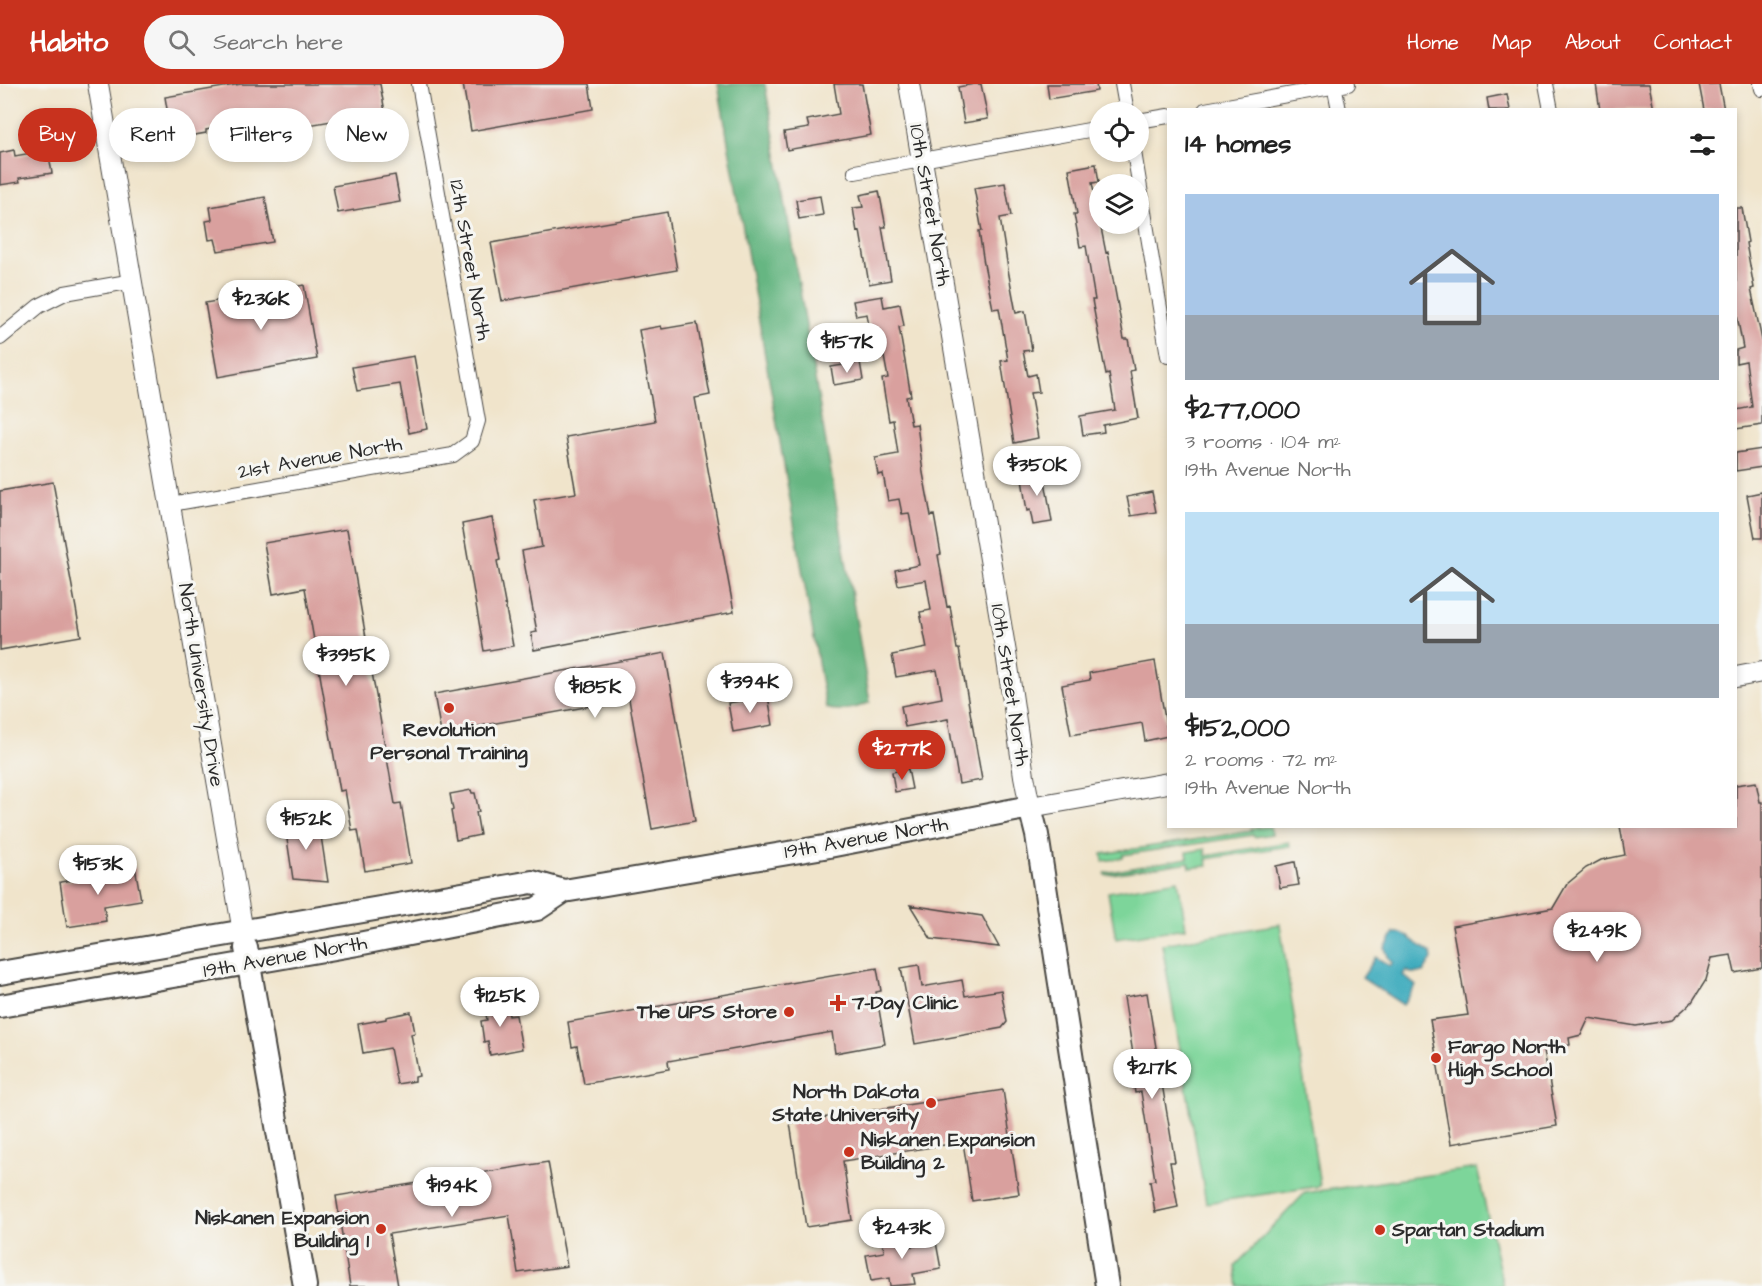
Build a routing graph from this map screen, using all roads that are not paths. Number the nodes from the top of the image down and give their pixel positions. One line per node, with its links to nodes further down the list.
1 (98, 84): 19 (street, North University Drive)
2 (419, 84): 22 (street, 12th Street North)
3 (909, 84): 16 (street, 10th Street North)
4 (1122, 84): 9 (street)
5 (1546, 84): 12 (street)
6 (1761, 84): 8 (street)
7 (1339, 85): 10 (street); 11 (street)
8 (1762, 89)
9 (1125, 102)
10 (1216, 108)
11 (1339, 108)
12 (1551, 108)
13 (1167, 116): 14 (street)
14 (1149, 120)
15 (1089, 130): 16 (street)
16 (922, 160): 18 (street); 27 (street, 10th Street North)
17 (1136, 162): 21 (street)
18 (855, 172)
19 (133, 281): 20 (street); 23 (street, North University Drive)
20 (0, 338)
21 (1167, 350)
22 (472, 441): 23 (street, 21st Avenue North)
23 (171, 504): 29 (street, North University Drive)
24 (1762, 672): 25 (street)
25 (1737, 677)
26 (1167, 783): 27 (street, 19th Avenue North)
27 (1030, 807): 28 (main road, 19th Avenue North); 34 (main road, 10th Street North)
28 (564, 891): 29 (main road, 19th Avenue North); 30 (main road, 19th Avenue North)
29 (243, 932): 30 (main road, North University Drive); 31 (main road, 19th Avenue North)
30 (249, 963): 32 (main road, 19th Avenue North); 33 (main road, North University Drive)
31 (0, 973)
32 (0, 1006)
33 (305, 1286)
34 (1107, 1286)

